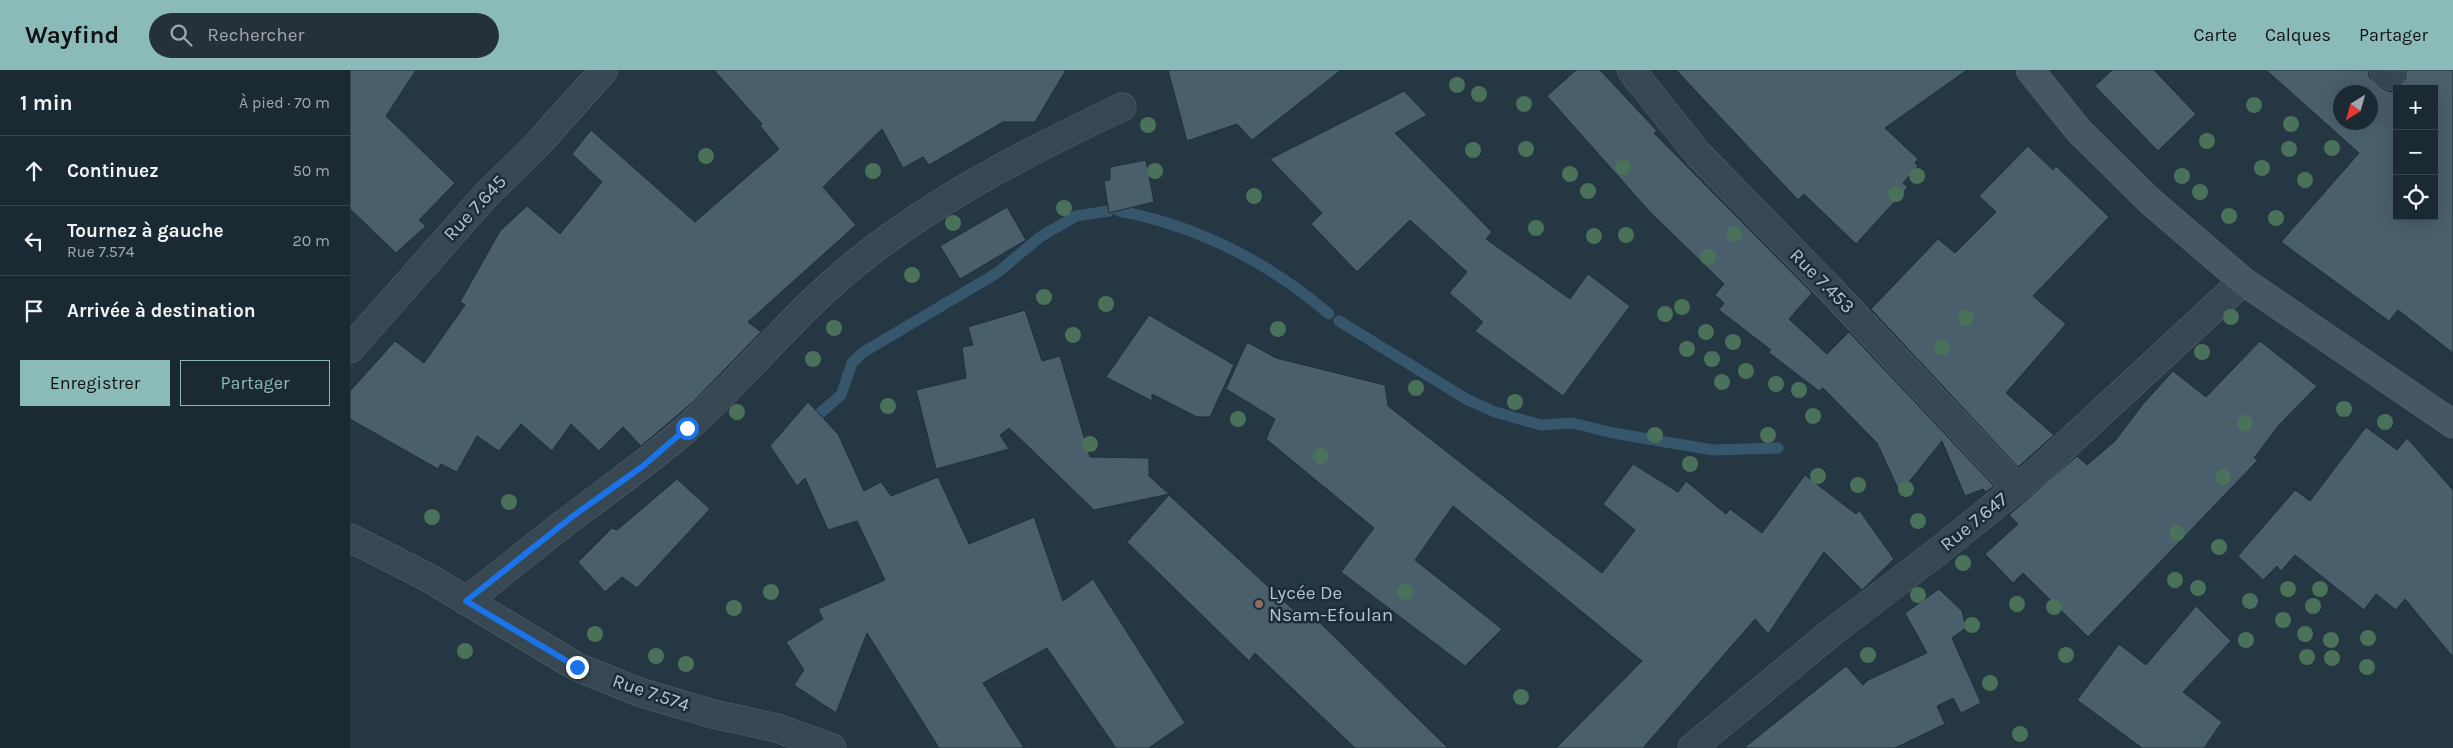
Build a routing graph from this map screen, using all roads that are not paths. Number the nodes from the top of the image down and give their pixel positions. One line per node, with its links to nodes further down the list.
1 (604, 70): 6 (street, Rue 7.645)
2 (1631, 70): 8 (street, Rue 7.453)
3 (2030, 70): 5 (street)
4 (1122, 106): 10 (street)
5 (2243, 281): 7 (street); 8 (street, Rue 7.647)
6 (350, 349)
7 (2453, 424)
8 (2017, 488): 12 (street, Rue 7.647)
9 (350, 538): 10 (street, Rue 7.574)
10 (466, 601): 11 (street, Rue 7.574)
11 (832, 748)
12 (1692, 748)

